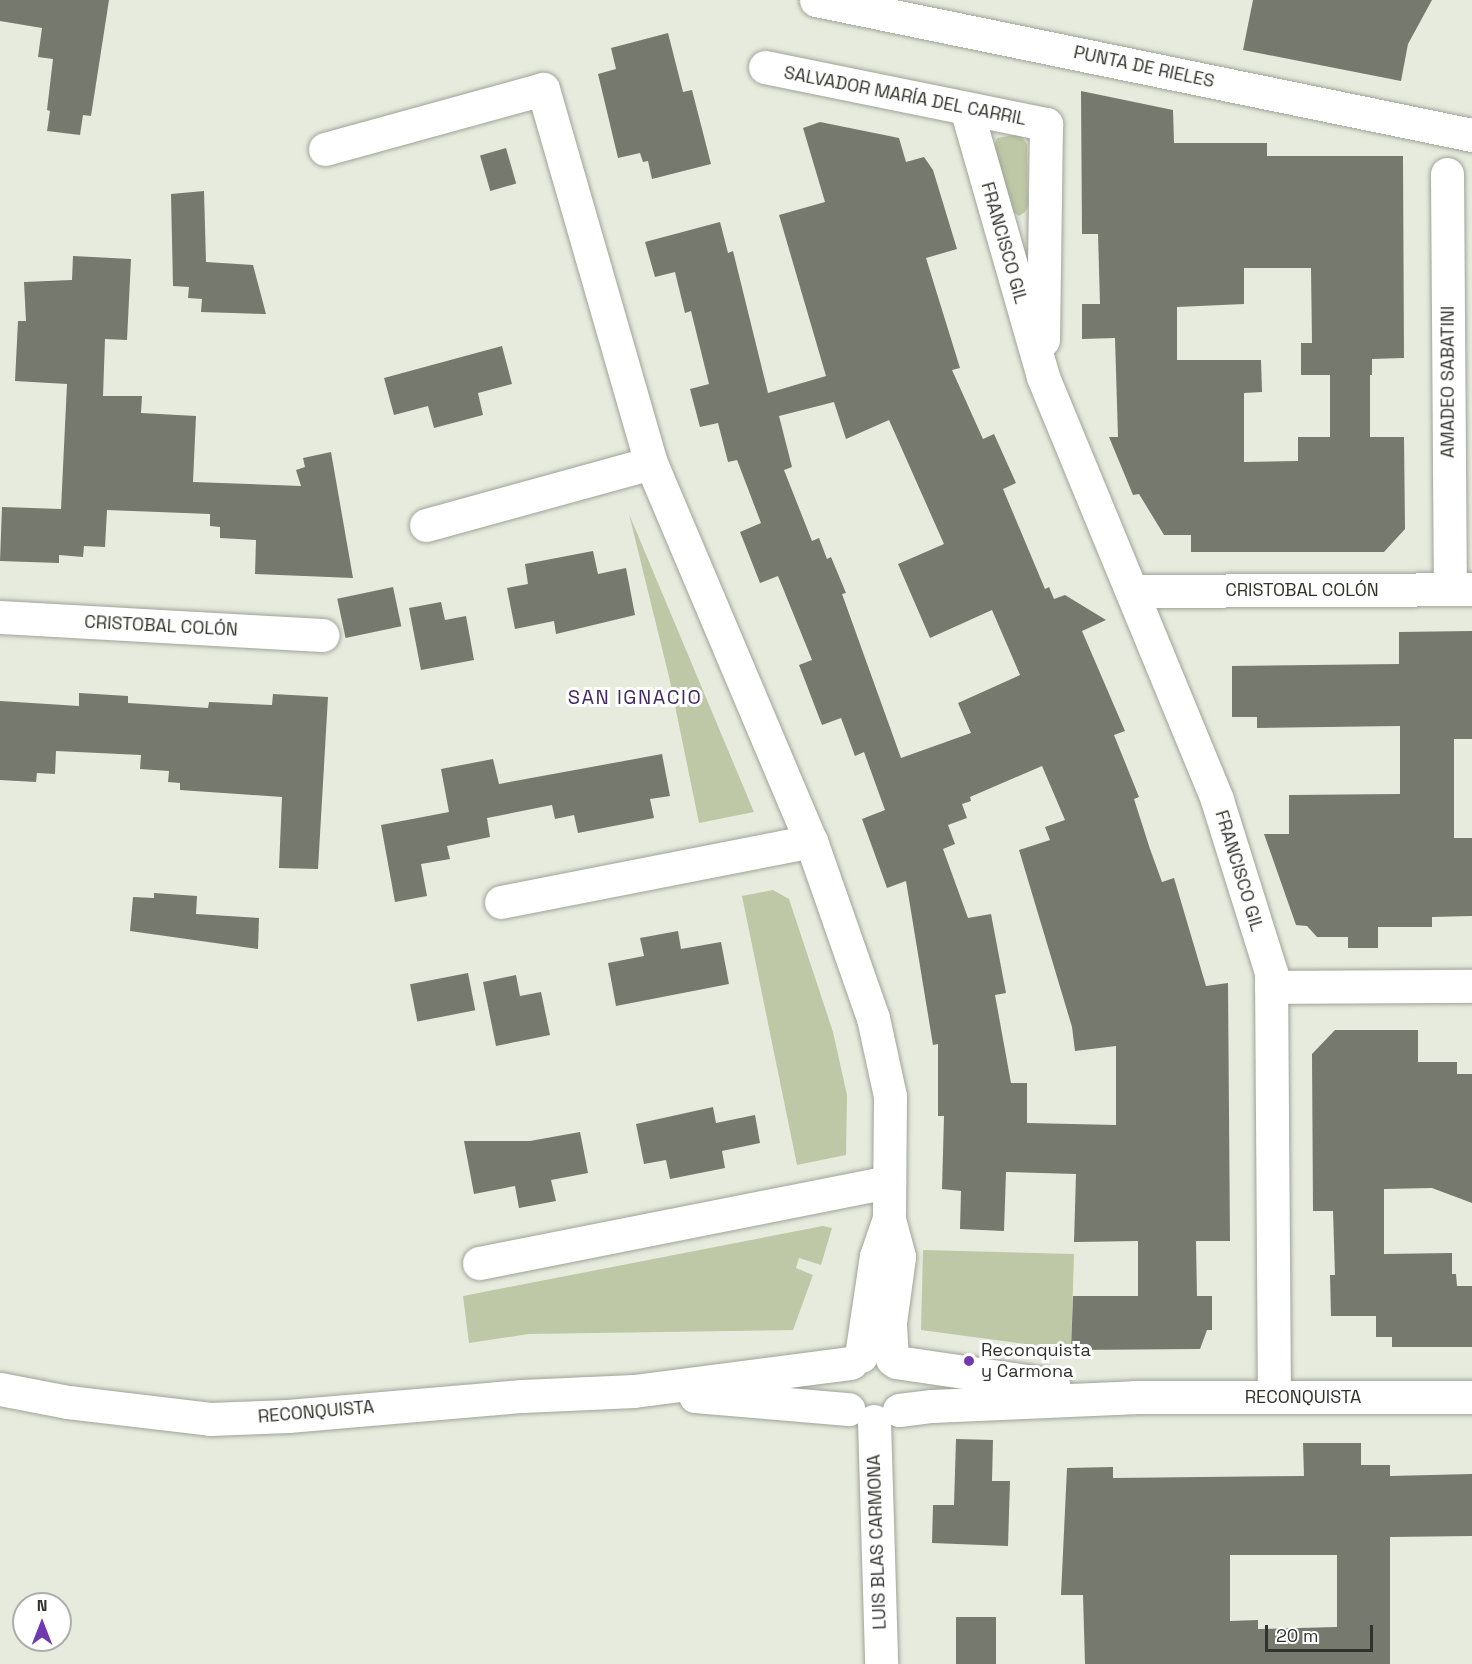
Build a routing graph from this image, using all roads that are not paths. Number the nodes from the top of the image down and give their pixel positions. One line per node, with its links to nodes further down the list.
1 (816, 0): 5 (street, PUNTA DE RIELES)
2 (765, 67): 3 (street, SALVADOR MARÍA DEL CARRIL)
3 (966, 108): 4 (street, SALVADOR MARÍA DEL CARRIL); 8 (street, FRANCISCO GIL)
4 (1046, 124): 8 (street, FRANCISCO GIL)
5 (1472, 135)
6 (325, 149): 9 (street)
7 (1447, 174): 11 (street, AMADEO SABATINI)
8 (1043, 377): 12 (street, FRANCISCO GIL)
9 (651, 463): 10 (street); 15 (street)
10 (426, 525)
11 (1461, 589): 12 (street, CRISTOBAL COLÓN)
12 (1132, 591): 18 (street, FRANCISCO GIL)
13 (0, 617): 14 (street, CRISTOBAL COLÓN)
14 (322, 635)
15 (811, 841): 16 (street); 19 (street)
16 (501, 902)
17 (1472, 986): 18 (street)
18 (1271, 987): 25 (street, FRANCISCO GIL)
19 (890, 1182): 20 (street); 21 (street)
20 (479, 1263)
21 (875, 1360): 23 (street, RECONQUISTA); 24 (street, RECONQUISTA); 27 (street); 27 (street)
22 (0, 1389): 23 (street, RECONQUISTA)
23 (634, 1391): 27 (street, RECONQUISTA)
24 (1135, 1397): 25 (street, RECONQUISTA); 27 (street, RECONQUISTA)
25 (1274, 1397): 26 (street, RECONQUISTA)
26 (1472, 1397)
27 (873, 1413): 28 (street, LUIS BLAS CARMONA)
28 (881, 1664)

